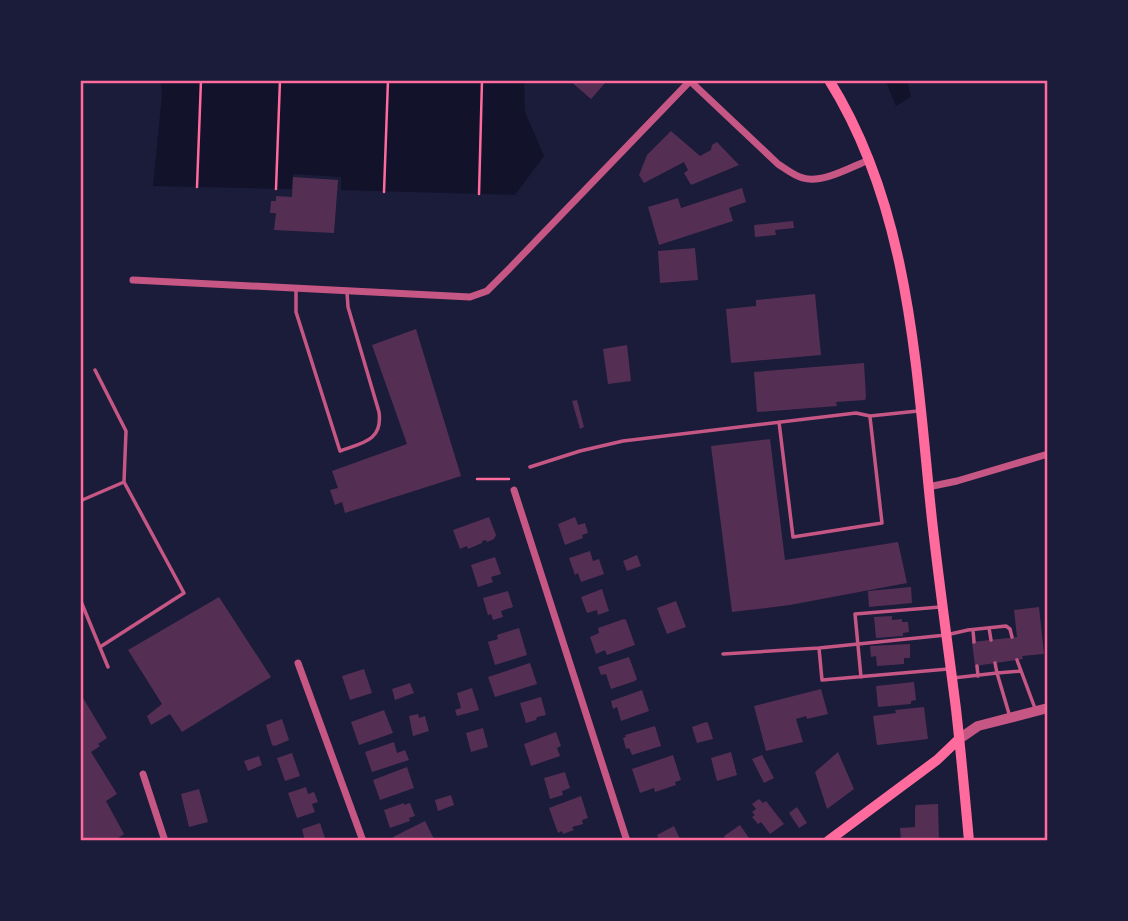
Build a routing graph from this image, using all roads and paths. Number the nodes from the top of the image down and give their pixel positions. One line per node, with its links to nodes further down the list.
1 (201, 80): 8 (path)
2 (281, 80): 9 (path)
3 (388, 80): 10 (path)
4 (482, 80): 11 (path)
5 (829, 80): 7 (main road)
6 (689, 81): 7 (street); 14 (street)
7 (869, 160): 16 (main road)
8 (197, 187)
9 (276, 189)
10 (384, 192)
11 (479, 194)
12 (133, 280): 13 (street)
13 (296, 288): 14 (street); 14 (lane)
14 (347, 290)
15 (95, 370): 22 (lane)
16 (920, 411): 17 (lane); 23 (main road)
17 (870, 416): 18 (lane); 18 (lane)
18 (779, 422): 20 (lane)
19 (1048, 454): 23 (street)
20 (530, 467): 21 (path)
21 (477, 479)
22 (124, 482): 25 (lane); 35 (lane)
23 (929, 487): 27 (main road)
24 (514, 490): 55 (street)
25 (80, 501)
26 (80, 599): 35 (lane)
27 (943, 606): 30 (main road); 34 (lane)
28 (989, 628): 29 (lane); 31 (lane); 32 (lane)
29 (973, 630): 30 (lane); 33 (lane)
30 (946, 635): 34 (lane); 44 (main road)
31 (1012, 637)
32 (991, 640)
33 (974, 642)
34 (858, 644): 36 (lane); 47 (lane)
35 (100, 647): 42 (lane)
36 (818, 648): 37 (lane); 47 (lane)
37 (723, 654)
38 (1017, 660): 43 (lane)
39 (298, 663): 54 (street)
40 (995, 663): 45 (lane)
41 (977, 666): 46 (lane)
42 (108, 667)
43 (1021, 671): 45 (lane); 49 (lane)
44 (950, 673): 46 (lane); 47 (lane); 51 (main road)
45 (997, 673): 46 (lane); 50 (lane)
46 (978, 676)
47 (861, 677)
48 (1048, 709): 49 (street)
49 (1036, 711): 50 (street)
50 (1010, 719): 51 (street)
51 (959, 739): 56 (main road); 57 (main road)
52 (143, 774): 53 (street)
53 (165, 841)
54 (363, 841)
55 (627, 841)
56 (828, 841)
57 (970, 841)

